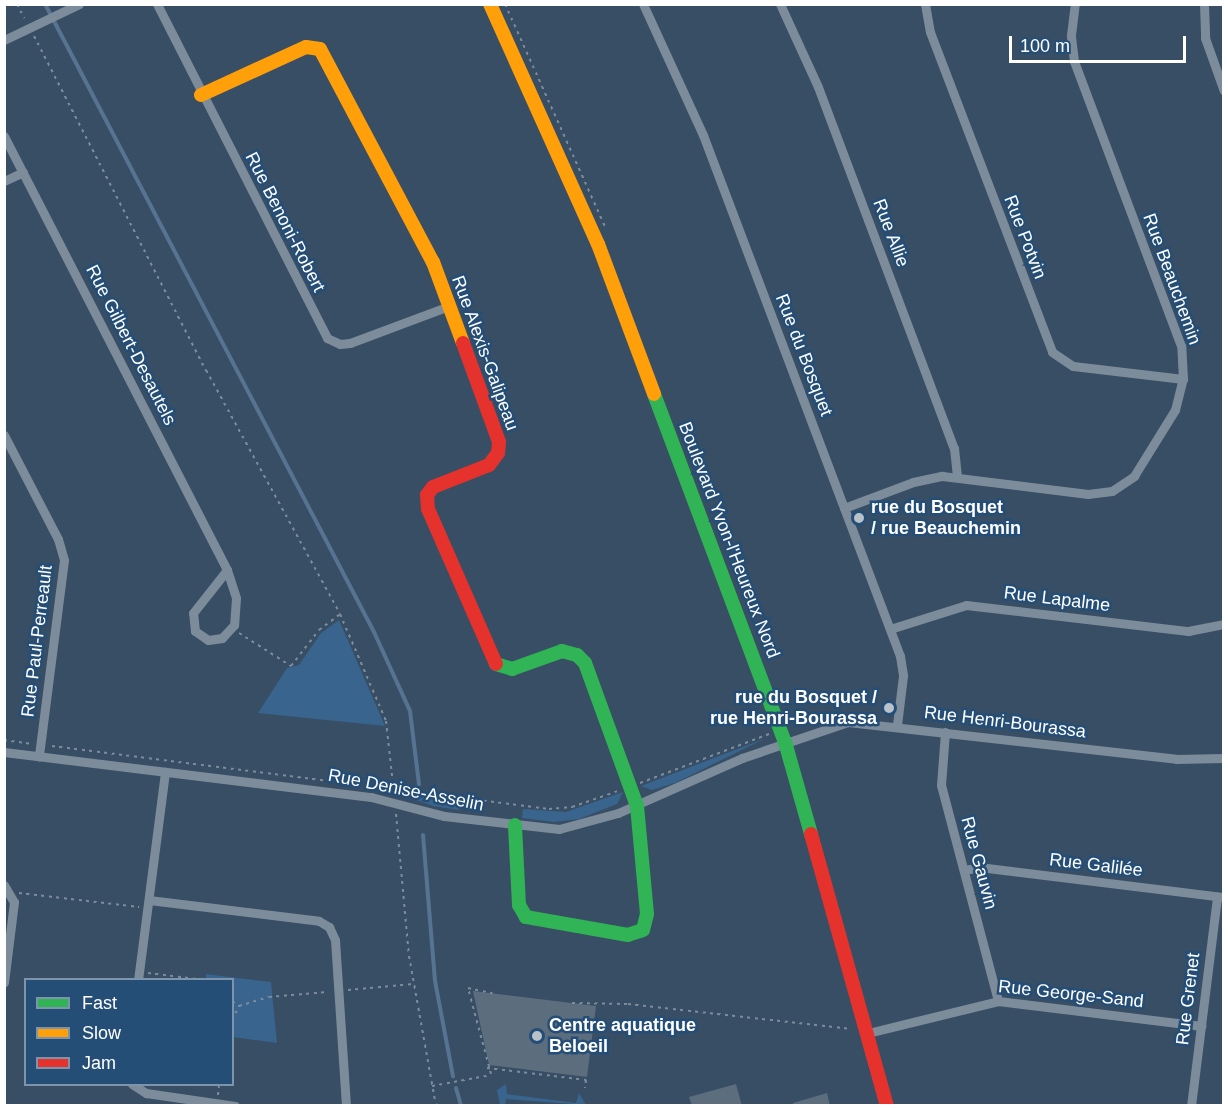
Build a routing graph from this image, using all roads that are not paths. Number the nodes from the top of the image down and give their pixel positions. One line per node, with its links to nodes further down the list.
1 (80, 4): 9 (street)
2 (157, 4): 11 (street, Rue Benoni-Robert)
3 (490, 4): 25 (street, Boulevard Yvon-l'Heureux Nord)
4 (643, 4): 19 (street, Rue du Bosquet)
5 (780, 4): 18 (street, Rue Allie)
6 (925, 4): 16 (street, Rue Potvin)
7 (1075, 4): 16 (street, Rue Beauchemin)
8 (1204, 4): 10 (street)
9 (4, 40)
10 (1224, 91)
11 (201, 95): 15 (street, Rue Benoni-Robert); 15 (street, Rue Alexis-Galipeau)
12 (4, 136): 13 (street, Rue Gilbert-Desautels)
13 (22, 172): 14 (street); 20 (street, Rue Gilbert-Desautels)
14 (4, 181)
15 (449, 306): 30 (street, Rue Alexis-Galipeau)
16 (1183, 379): 18 (street, Rue Beauchemin)
17 (4, 435): 27 (street, Rue Paul-Perreault)
18 (957, 477): 19 (street, Rue Beauchemin)
19 (844, 508): 22 (street, Rue du Bosquet)
20 (227, 570): 20 (street, Rue Gilbert-Desautels)
21 (1224, 624): 22 (street, Rue Lapalme)
22 (890, 629): 23 (street, Rue du Bosquet)
23 (897, 725): 24 (street, Rue Henri-Bourassa); 25 (street, Rue Henri-Bourassa)
24 (945, 732): 28 (street, Rue Henri-Bourassa); 32 (street, Rue Gauvin)
25 (785, 742): 30 (street, Rue Denise-Asselin); 40 (street, Boulevard Yvon-l'Heureux Nord)
26 (4, 752): 27 (street, Rue Denise-Asselin)
27 (39, 756): 29 (street, Rue Denise-Asselin)
28 (1224, 758)
29 (165, 771): 31 (street, Rue Denise-Asselin); 35 (street)
30 (637, 806): 31 (street, Rue Denise-Asselin); 31 (street)
31 (515, 825)
32 (965, 870): 34 (street, Rue Galilée); 38 (street, Rue Gauvin)
33 (4, 885): 37 (street)
34 (1220, 897): 39 (street, Rue Grenet)
35 (148, 904): 36 (street); 43 (street)
36 (138, 978)
37 (4, 982)
38 (998, 1001): 39 (street, Rue George-Sand); 40 (street, Rue George-Sand)
39 (1201, 1026): 45 (street, Rue Grenet)
40 (867, 1030): 44 (street, Boulevard Yvon-l'Heureux Nord)
41 (134, 1086): 42 (street)
42 (235, 1106)
43 (346, 1106)
44 (887, 1106)
45 (1191, 1106)

